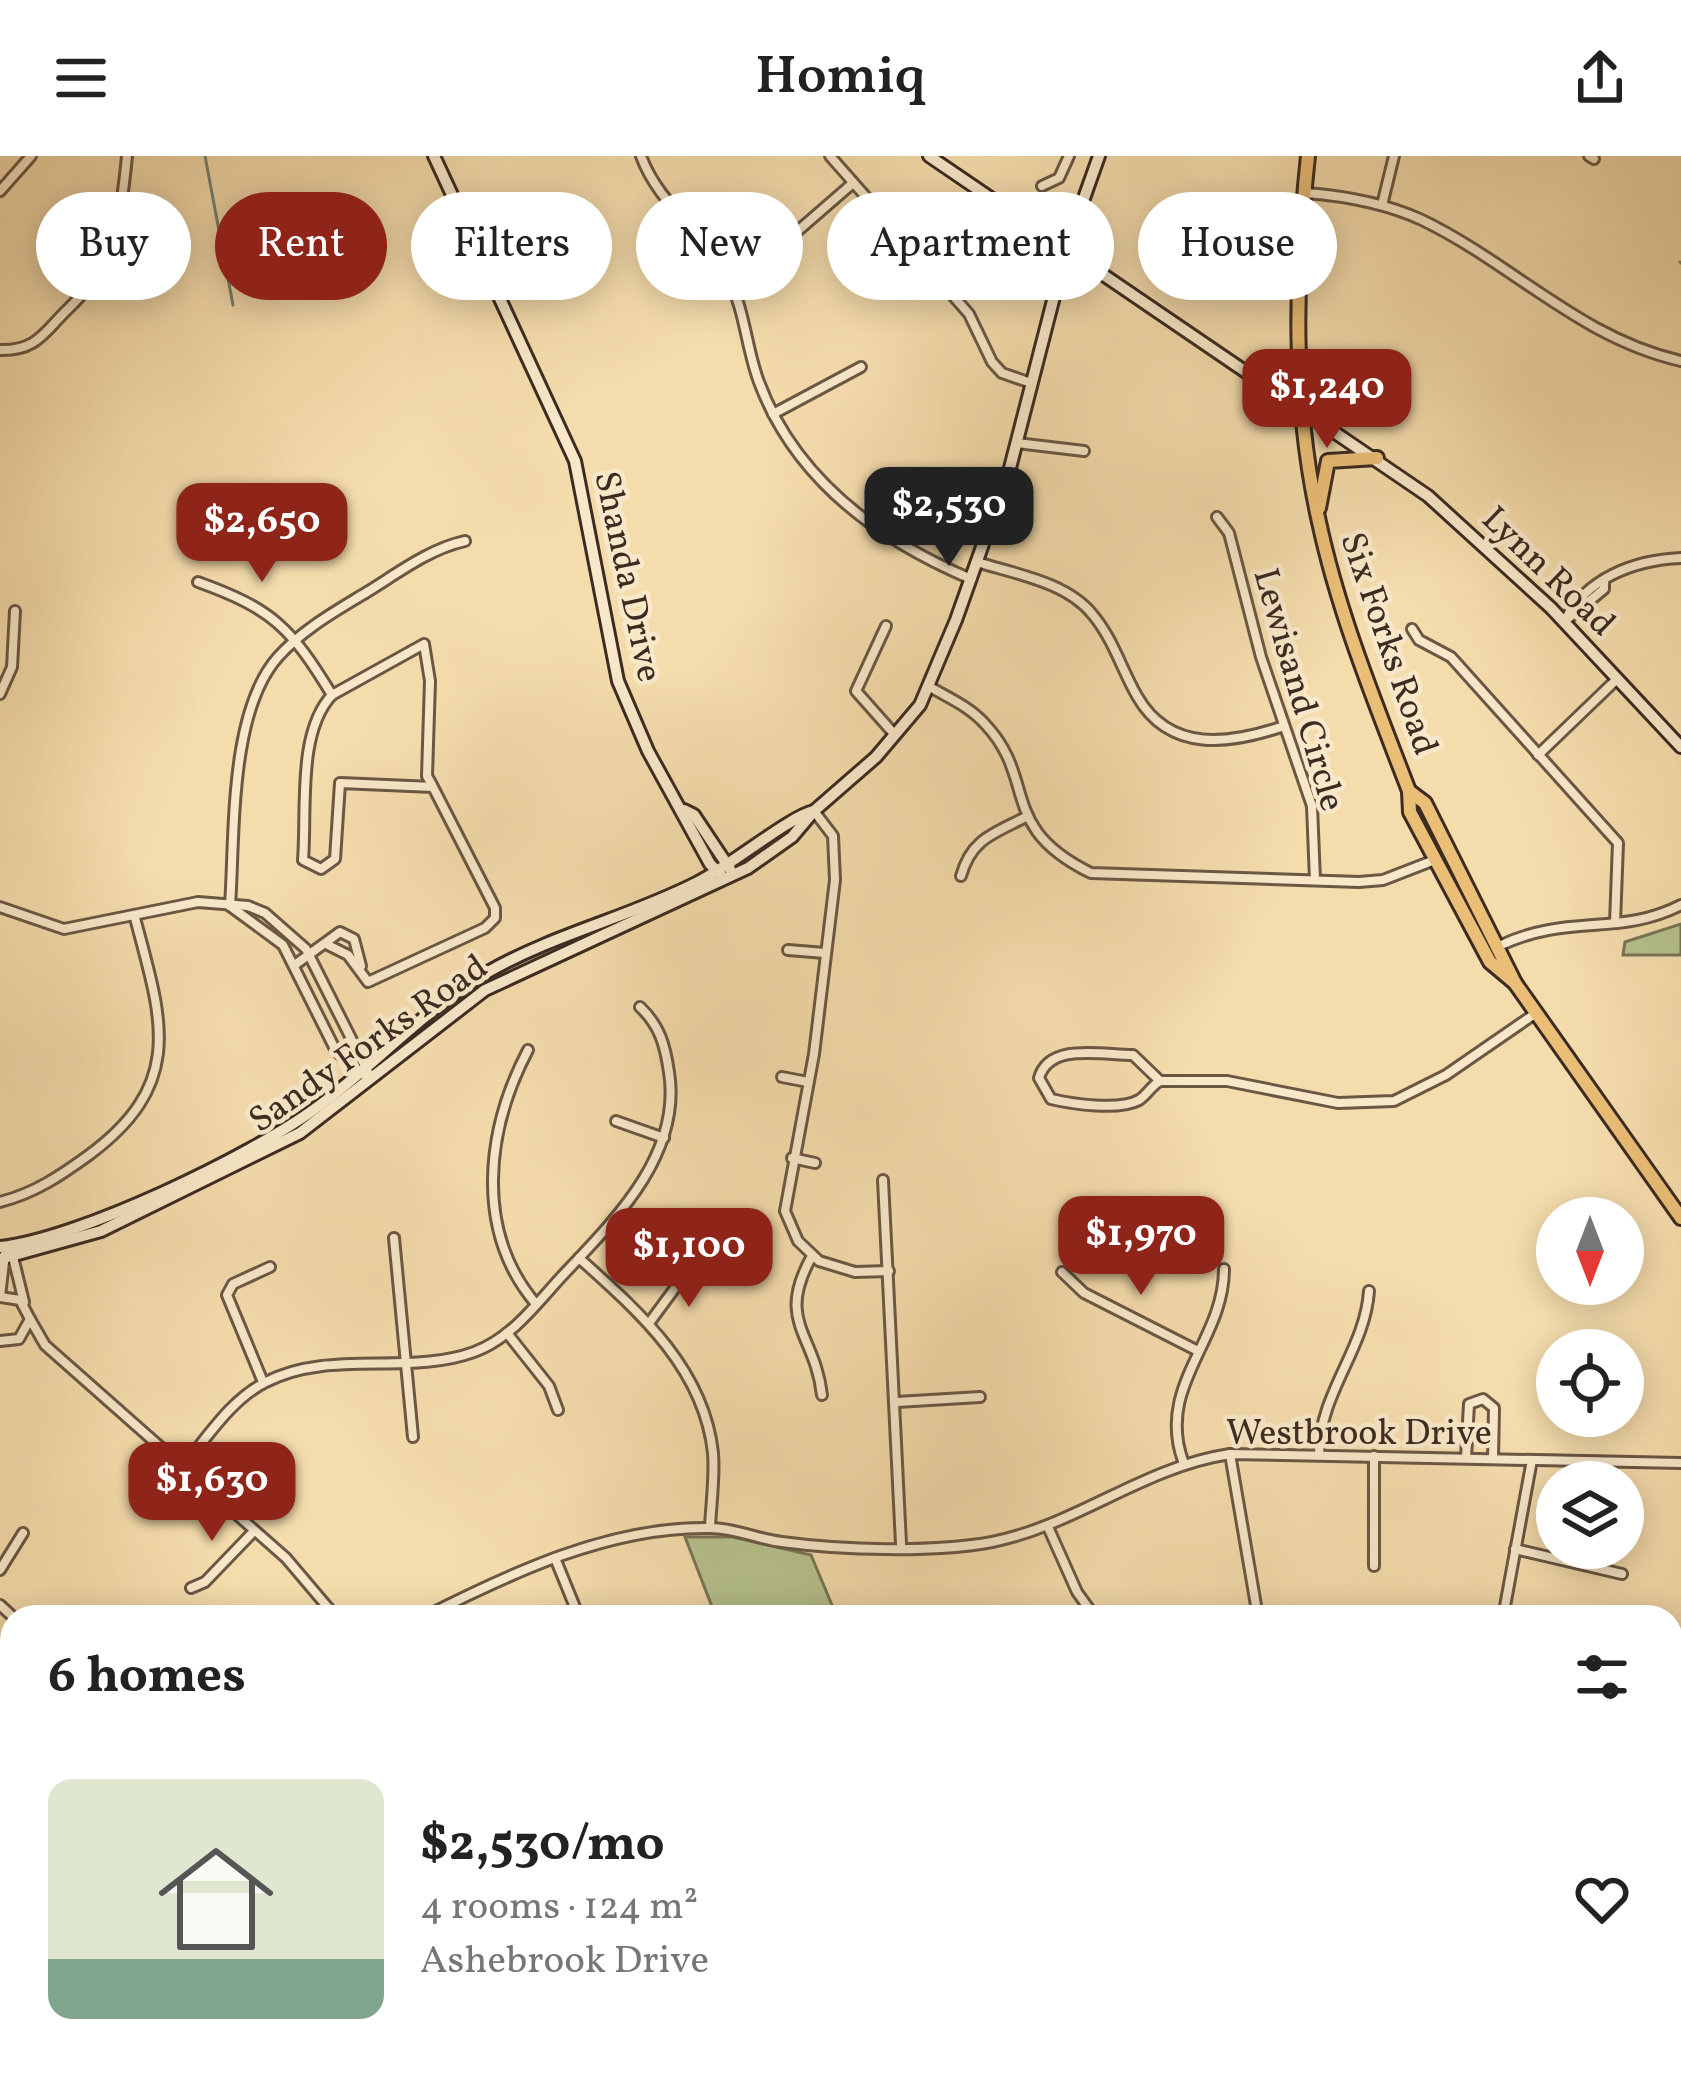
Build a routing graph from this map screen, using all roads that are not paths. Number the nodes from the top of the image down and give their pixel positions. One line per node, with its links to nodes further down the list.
1 (31, 156): 13 (street)
2 (127, 156): 27 (street)
3 (434, 156): 58 (street, Shanda Drive)
4 (641, 156): 14 (street)
5 (830, 156): 11 (street)
6 (929, 156): 16 (street, Lynn Road)
7 (1070, 156): 12 (street)
8 (1099, 156): 17 (street, Sandy Forks Road)
9 (1308, 156): 18 (main road, Six Forks Road)
10 (1394, 156): 20 (street)
11 (853, 183): 15 (street); 21 (street)
12 (1042, 186)
13 (0, 191)
14 (660, 192)
15 (861, 192)
16 (984, 192)
17 (1086, 192)
18 (1304, 192)
19 (1337, 198): 20 (street)
20 (1382, 205): 28 (street)
21 (803, 226)
22 (1114, 278): 31 (street, Lynn Road)
23 (735, 300): 32 (street)
24 (957, 300): 30 (street)
25 (1053, 300): 30 (street, Sandy Forks Road)
26 (1299, 300): 31 (main road, Six Forks Road)
27 (0, 350)
28 (1681, 361)
29 (861, 367): 32 (street)
30 (1031, 383): 33 (street, Sandy Forks Road)
31 (1302, 406): 35 (street, Lynn Road); 36 (main road, Six Forks Road)
32 (773, 414): 41 (street)
33 (1017, 443): 34 (street); 40 (street, Sandy Forks Road)
34 (1084, 452)
35 (1377, 458): 36 (main road); 44 (street, Lynn Road)
36 (1317, 515): 57 (main road, Six Forks Road)
37 (1217, 518): 52 (street, Lewisand Circle)
38 (465, 541): 47 (street)
39 (1681, 559): 44 (street)
40 (976, 561): 41 (street, Sandy Forks Road); 52 (street)
41 (970, 579): 49 (street, Sandy Forks Road)
42 (198, 582): 47 (street)
43 (15, 611): 50 (street)
44 (1564, 622): 48 (street, Lynn Road)
45 (886, 626): 53 (street)
46 (1412, 629): 55 (street)
47 (297, 638): 51 (street); 67 (street)
48 (1617, 679): 54 (street, Lynn Road); 55 (street)
49 (929, 687): 53 (street, Sandy Forks Road); 60 (street)
50 (0, 694)
51 (332, 695): 56 (street); 56 (street)
52 (1284, 727): 65 (street, Lewisand Circle)
53 (896, 736): 59 (street, Sandy Forks Road)
54 (1681, 747)
55 (1538, 755): 70 (street)
56 (433, 787): 74 (street)
57 (1409, 791): 61 (main road, Six Forks Road); 72 (main road, Six Forks Road)
58 (682, 809): 62 (street, Shanda Drive); 63 (street, Shanda Drive)
59 (814, 811): 62 (street, Sandy Forks Road); 75 (street)
60 (1024, 818): 64 (street); 65 (street)
61 (1432, 861): 65 (street); 78 (main road, Six Forks Road)
62 (730, 872): 63 (street); 82 (street, Sandy Forks Road)
63 (716, 873): 82 (street, Sandy Forks Road)
64 (961, 876)
65 (1315, 880)
66 (1681, 905): 70 (street)
67 (230, 906): 69 (street); 76 (street); 77 (street)
68 (0, 907): 69 (street)
69 (134, 918): 91 (street)
70 (1615, 923): 72 (street)
71 (328, 945): 74 (street); 74 (street); 76 (street)
72 (1498, 946): 78 (main road, Six Forks Road)
73 (788, 950): 75 (street)
74 (353, 953)
75 (825, 953): 85 (street)
76 (310, 957): 77 (street); 82 (street)
77 (296, 964): 82 (street)
78 (1515, 983): 80 (main road, Six Forks Road)
79 (640, 1007): 87 (street)
80 (1536, 1013): 84 (street); 92 (main road, Six Forks Road)
81 (528, 1051): 105 (street)
82 (365, 1072): 94 (street, Sandy Forks Road)
83 (782, 1077): 85 (street)
84 (1160, 1081): 84 (street)
85 (808, 1082): 88 (street)
86 (616, 1121): 87 (street)
87 (664, 1138): 96 (street)
88 (792, 1158): 89 (street); 95 (street)
89 (814, 1163)
90 (883, 1180): 100 (street)
91 (0, 1202)
92 (1681, 1218)
93 (394, 1238): 113 (street)
94 (5, 1253): 103 (street); 104 (street)
95 (812, 1256): 100 (street); 115 (street)
96 (579, 1258): 105 (street); 107 (street)
97 (270, 1267): 114 (street)
98 (689, 1269): 107 (street)
99 (1224, 1269): 112 (street)
100 (889, 1271): 117 (street)
101 (1062, 1271): 112 (street)
102 (1369, 1291): 121 (street)
103 (0, 1296): 104 (street)
104 (22, 1301): 106 (street)
105 (536, 1304): 108 (street)
106 (30, 1319): 109 (street); 111 (street)
107 (650, 1322): 130 (street)
108 (507, 1333): 113 (street); 118 (street)
109 (19, 1339): 110 (street); 111 (street)
110 (1, 1342)
111 (45, 1345): 128 (street)
112 (1198, 1351): 126 (street)
113 (407, 1361): 114 (street); 119 (street)
114 (263, 1382): 128 (street)
115 (822, 1394)
116 (980, 1397): 117 (street)
117 (897, 1402): 133 (street)
118 (558, 1410)
119 (413, 1437)
120 (1230, 1454): 121 (street, Westbrook Drive); 126 (street, Westbrook Drive); 144 (street)
121 (1319, 1455): 122 (street, Westbrook Drive)
122 (1374, 1456): 123 (street, Westbrook Drive); 136 (street)
123 (1466, 1458): 124 (street, Westbrook Drive); 124 (street)
124 (1493, 1459): 125 (street, Westbrook Drive)
125 (1532, 1460): 127 (street, Westbrook Drive); 134 (street)
126 (1184, 1461): 129 (street, Westbrook Drive)
127 (1681, 1463)
128 (182, 1466): 131 (street)
129 (1048, 1527): 133 (street, Westbrook Drive); 143 (street)
130 (710, 1528): 133 (street, Westbrook Drive); 135 (street, Westbrook Drive)
131 (254, 1531): 139 (street); 140 (street)
132 (23, 1533): 137 (street)
133 (901, 1545)
134 (1515, 1549): 138 (street); 145 (street)
135 (555, 1558): 141 (street, Westbrook Drive); 142 (street)
136 (1373, 1566)
137 (0, 1570)
138 (1622, 1574)
139 (191, 1588)
140 (327, 1605)
141 (451, 1605)
142 (574, 1605)
143 (1086, 1605)
144 (1256, 1605)
145 (1505, 1605)

